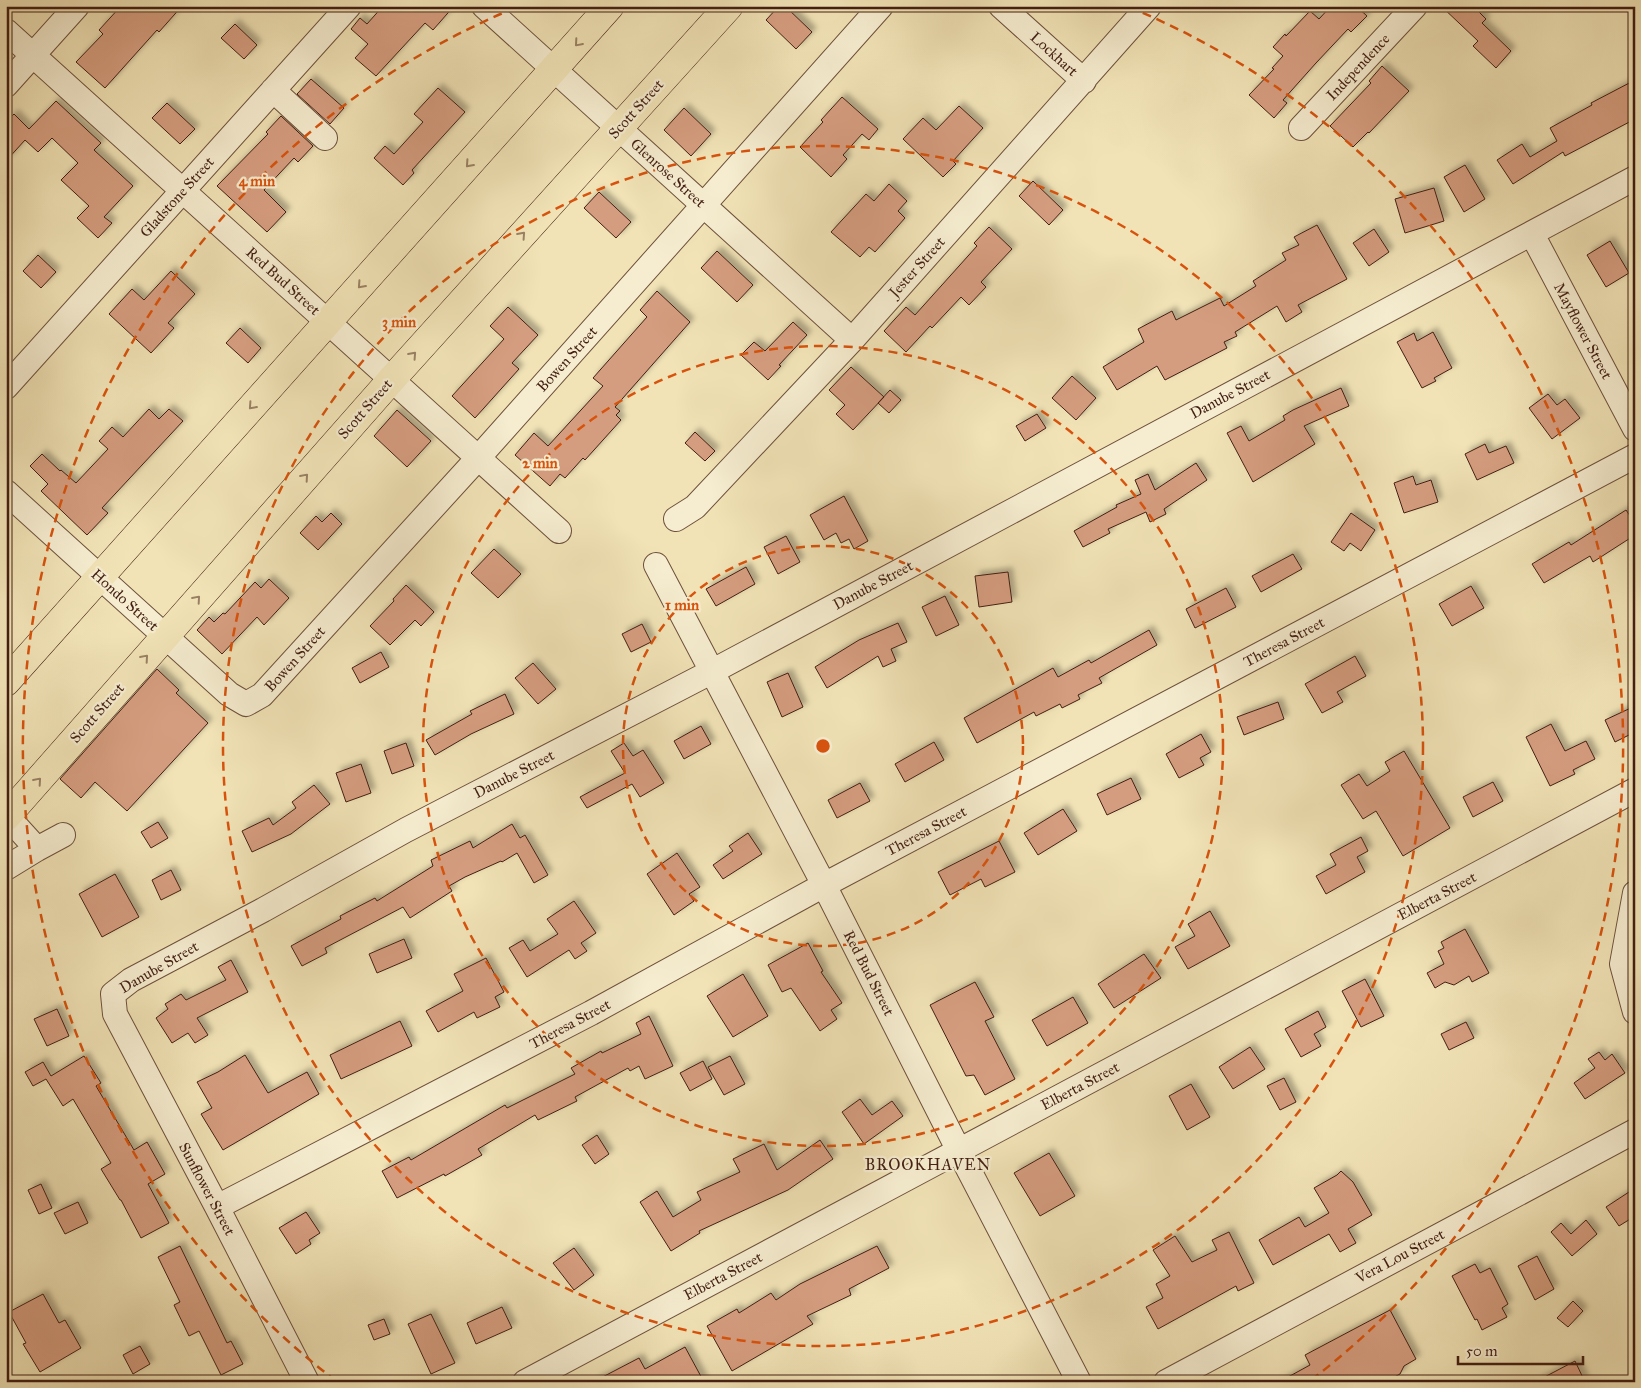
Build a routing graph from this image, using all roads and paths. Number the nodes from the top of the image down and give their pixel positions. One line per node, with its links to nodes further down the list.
1 (77, 6): 11 (street)
2 (349, 6): 15 (street, Gladstone Street)
3 (484, 6): 12 (street, Glenrose Street)
4 (610, 6): 12 (main road, one-way to 12)
5 (729, 6): 16 (main road, Scott Street)
6 (881, 6): 21 (street, Bowen Street)
7 (1001, 6): 13 (street, Lockhart)
8 (1149, 6): 13 (street, Jester Street)
9 (1415, 6): 17 (street, Independence)
10 (6, 31): 11 (street, Red Bud Street)
11 (33, 55): 14 (street); 20 (street, Red Bud Street)
12 (554, 70): 16 (street, Glenrose Street); 23 (main road, one-way to 23)
13 (1084, 81): 24 (street, Jester Street)
14 (6, 85)
15 (273, 90): 18 (street); 20 (street, Gladstone Street)
16 (618, 128): 21 (street, Glenrose Street); 25 (main road, Scott Street, one-way to 16)
17 (1301, 128)
18 (325, 138)
19 (1635, 178): 22 (street, Danube Street)
20 (183, 190): 23 (street, Red Bud Street); 26 (street, Gladstone Street)
21 (704, 206): 24 (street, Glenrose Street); 29 (street, Bowen Street)
22 (1532, 234): 27 (street, Mayflower Street); 36 (street, Danube Street)
23 (328, 322): 25 (street, Red Bud Street); 34 (main road, one-way to 34)
24 (852, 340): 31 (street, Jester Street)
25 (392, 379): 29 (street, Red Bud Street); 35 (main road, Scott Street, one-way to 25)
26 (6, 387)
27 (1635, 429)
28 (1635, 456): 44 (street, Theresa Street)
29 (478, 457): 32 (street, Red Bud Street); 38 (street, Bowen Street)
30 (6, 492): 34 (street, Hondo Street)
31 (676, 519)
32 (559, 530)
33 (656, 565): 36 (street, Red Bud Street)
34 (99, 576): 35 (street, Hondo Street); 37 (main road)
35 (165, 636): 38 (street, Hondo Street); 40 (main road, Scott Street, one-way to 35)
36 (711, 672): 44 (street, Red Bud Street); 46 (street, Danube Street)
37 (6, 682)
38 (246, 704)
39 (1635, 790): 49 (street, Elberta Street)
40 (7, 817): 42 (street)
41 (64, 835): 42 (street)
42 (38, 849): 43 (street)
43 (6, 868)
44 (824, 885): 49 (street, Red Bud Street); 50 (street, Theresa Street)
45 (1635, 893): 47 (street)
46 (113, 994): 50 (street, Sunflower Street)
47 (1635, 1012)
48 (1635, 1131): 54 (street, Vera Lou Street)
49 (959, 1151): 52 (street, Elberta Street); 53 (street, Red Bud Street)
50 (217, 1207): 51 (street, Sunflower Street)
51 (307, 1382)
52 (525, 1382)
53 (1079, 1382)
54 (1166, 1382)

